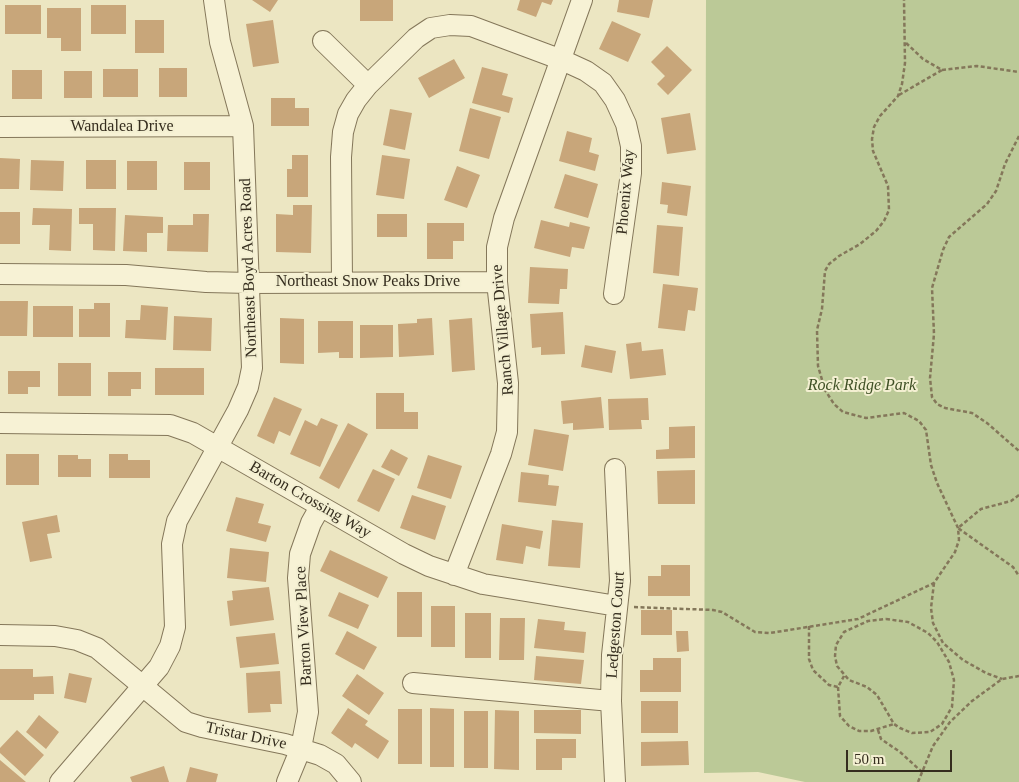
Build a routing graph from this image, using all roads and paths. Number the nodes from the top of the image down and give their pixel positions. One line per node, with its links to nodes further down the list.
1 (214, 0): 11 (street, Northeast Boyd Acres Road)
2 (582, 0): 6 (street, Ranch Village Drive)
3 (904, 0): 5 (path)
4 (323, 41): 9 (street)
5 (905, 42): 7 (path); 10 (path)
6 (562, 60): 9 (street, Phoenix Way); 16 (street, Ranch Village Drive); 18 (street, Phoenix Way)
7 (942, 70): 8 (path); 10 (path)
8 (1019, 72)
9 (368, 85): 15 (street, Phoenix Way)
10 (898, 96): 25 (path)
11 (243, 126): 12 (street, Wandalea Drive); 17 (street, Northeast Boyd Acres Road)
12 (0, 127)
13 (1019, 136): 21 (path)
14 (0, 274): 17 (street, Northeast Snow Peaks Drive)
15 (342, 282): 16 (street, Northeast Snow Peaks Drive); 17 (street, Northeast Snow Peaks Drive)
16 (497, 282): 26 (street, Ranch Village Drive)
17 (250, 283): 20 (street, Northeast Boyd Acres Road)
18 (614, 294)
19 (0, 423): 20 (street, Barton Crossing Way)
20 (218, 448): 24 (street, Barton Crossing Way); 40 (street, Northeast Boyd Acres Road)
21 (1019, 451)
22 (615, 469): 29 (street, Ledgeston Court)
23 (1019, 495): 25 (path)
24 (320, 507): 26 (street, Barton Crossing Way); 47 (street, Barton View Place)
25 (958, 528): 27 (path); 28 (path)
26 (454, 576): 29 (street, Barton Crossing Way)
27 (1019, 576)
28 (934, 583): 30 (path); 34 (path)
29 (617, 606): 32 (path); 42 (street, Ledgeston Court)
30 (858, 619): 31 (path); 32 (path)
31 (860, 623): 35 (path); 36 (path)
32 (809, 626): 41 (path)
33 (0, 635): 40 (street, Tristar Drive)
34 (943, 643): 35 (path); 38 (path)
35 (940, 647): 44 (path)
36 (844, 676): 41 (path); 43 (path)
37 (1019, 676): 38 (path)
38 (1002, 679): 46 (path)
39 (413, 683): 42 (street)
40 (143, 686): 47 (street, Tristar Drive); 49 (street, Northeast Boyd Acres Road)
41 (838, 687): 45 (path)
42 (611, 701): 52 (street, Ledgeston Court)
43 (894, 724): 44 (path); 45 (path)
44 (942, 724): 46 (path)
45 (878, 730): 48 (path)
46 (942, 732): 48 (path)
47 (301, 748): 50 (street, Barton View Place); 51 (street, Tristar Drive)
48 (922, 772): 53 (path)
49 (60, 782)
50 (287, 782)
51 (351, 782)
52 (615, 782)
53 (918, 782)

